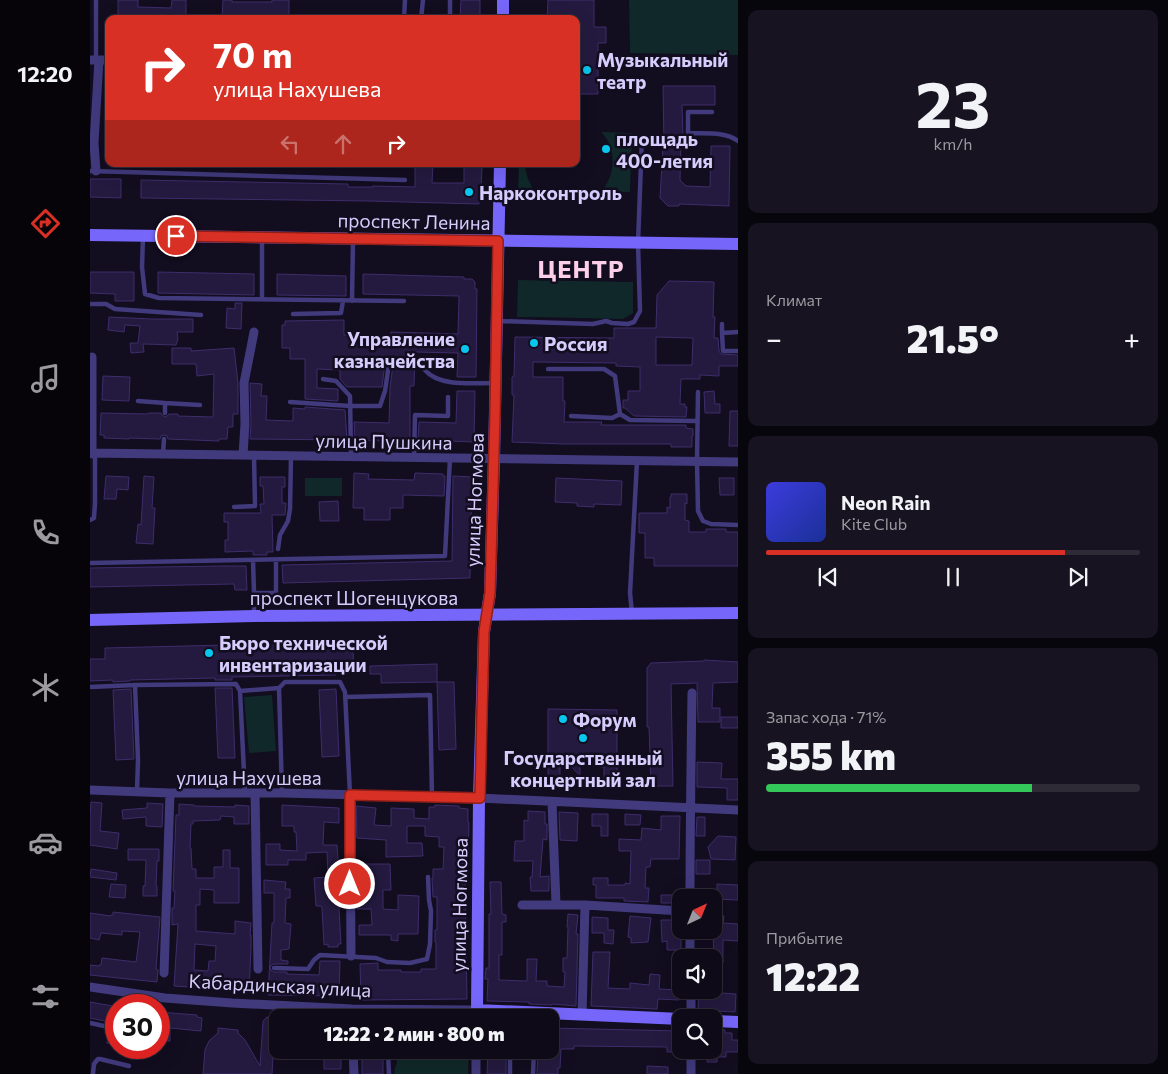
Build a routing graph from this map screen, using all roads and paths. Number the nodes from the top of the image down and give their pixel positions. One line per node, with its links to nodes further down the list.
1 (96, 0): 10 (lane)
2 (404, 0): 6 (lane)
3 (423, 0): 7 (lane)
4 (450, 0): 8 (lane)
5 (503, 0): 9 (main road)
6 (404, 15)
7 (421, 15)
8 (450, 15)
9 (503, 15)
10 (95, 60): 15 (street)
11 (712, 112): 13 (lane)
12 (642, 137): 22 (lane)
13 (738, 141)
14 (500, 167): 21 (main road, улица Ногмова)
15 (93, 171): 16 (lane)
16 (405, 180)
17 (90, 235): 18 (main road, проспект Ленина)
18 (143, 235): 19 (main road, проспект Ленина); 24 (lane)
19 (262, 237): 20 (main road, проспект Ленина); 24 (lane)
20 (353, 239): 21 (main road, проспект Ленина); 26 (lane)
21 (498, 241): 22 (main road, проспект Ленина); 31 (main road, улица Ногмова)
22 (638, 243): 23 (main road, проспект Ленина); 31 (lane)
23 (738, 244)
24 (262, 299): 25 (lane)
25 (343, 301): 26 (lane); 29 (lane)
26 (352, 301): 27 (lane)
27 (404, 301)
28 (90, 304): 30 (lane)
29 (293, 314)
30 (201, 315)
31 (497, 321): 42 (main road, улица Ногмова)
32 (722, 324): 35 (lane)
33 (254, 332): 58 (street)
34 (738, 332): 35 (lane)
35 (722, 333): 36 (lane)
36 (738, 351)
37 (92, 357): 43 (street)
38 (420, 359): 42 (lane)
39 (388, 364): 50 (lane)
40 (548, 369): 52 (lane)
41 (323, 379): 50 (lane)
42 (496, 383): 64 (main road, улица Ногмова)
43 (91, 388): 56 (street)
44 (698, 392): 54 (lane)
45 (448, 397): 62 (lane)
46 (138, 401): 48 (lane)
47 (290, 402): 50 (lane)
48 (165, 403): 49 (lane); 51 (lane)
49 (200, 405)
50 (350, 406): 61 (lane)
51 (165, 413)
52 (620, 414): 53 (lane); 54 (lane)
53 (571, 416)
54 (697, 422): 66 (lane)
55 (164, 439): 57 (lane)
56 (93, 454): 57 (street, улица Пушкина); 69 (lane)
57 (164, 454): 58 (street, улица Пушкина)
58 (242, 455): 59 (street, улица Пушкина)
59 (254, 456): 60 (street, улица Пушкина); 68 (lane)
60 (291, 456): 61 (street, улица Пушкина); 71 (lane)
61 (351, 457): 62 (street, улица Пушкина)
62 (414, 458): 63 (street, улица Пушкина)
63 (450, 458): 64 (street, улица Пушкина); 73 (lane)
64 (494, 459): 65 (street, улица Пушкина); 78 (main road, улица Ногмова)
65 (637, 461): 66 (street, улица Пушкина); 77 (lane)
66 (697, 462): 67 (street, улица Пушкина); 70 (lane)
67 (738, 462)
68 (234, 507)
69 (90, 520)
70 (738, 525)
71 (278, 549)
72 (253, 560): 73 (lane); 74 (lane); 75 (lane)
73 (276, 560): 75 (lane)
74 (90, 563)
75 (254, 593): 79 (lane)
76 (738, 613): 77 (main road, проспект Шогенцукова)
77 (632, 614): 78 (main road, проспект Шогенцукова)
78 (486, 615): 79 (main road, проспект Шогенцукова); 95 (main road, улица Ногмова)
79 (254, 616): 80 (main road, проспект Шогенцукова)
80 (90, 620)
81 (90, 686): 82 (lane)
82 (136, 686): 84 (lane); 88 (lane)
83 (279, 688): 84 (lane); 86 (lane); 92 (lane)
84 (240, 691): 90 (lane)
85 (692, 693): 97 (street)
86 (345, 697): 93 (lane); 94 (lane)
87 (90, 790): 88 (street, улица Нахушева)
88 (137, 792): 89 (street, улица Нахушева)
89 (170, 793): 90 (street, улица Нахушева); 108 (street)
90 (245, 793): 91 (street, улица Нахушева)
91 (255, 793): 92 (street, улица Нахушева); 107 (street)
92 (282, 793): 93 (street, улица Нахушева)
93 (350, 795): 94 (street, улица Нахушева); 105 (street)
94 (432, 797): 95 (street, улица Нахушева)
95 (480, 798): 96 (street, улица Нахушева); 111 (main road, улица Ногмова)
96 (552, 802): 97 (street, улица Нахушева); 101 (street)
97 (690, 808): 98 (street, улица Нахушева); 100 (street)
98 (738, 810)
99 (428, 876): 105 (lane)
100 (690, 889)
101 (556, 904): 102 (street); 103 (street)
102 (522, 905)
103 (585, 905): 104 (street); 113 (street)
104 (672, 910)
105 (351, 956): 106 (lane)
106 (274, 968)
107 (258, 969)
108 (164, 973)
109 (90, 987): 110 (street, Кабардинская улица)
110 (352, 1009)
111 (474, 1009)
112 (559, 1015): 113 (main road, Кабардинская улица)
113 (582, 1015): 114 (main road, Кабардинская улица)
114 (672, 1019)
115 (722, 1021): 116 (main road)
116 (738, 1022)
117 (90, 1023): 118 (lane)
118 (104, 1026)
119 (353, 1059): 127 (street)
120 (388, 1059): 128 (lane)
121 (476, 1059): 129 (street)
122 (510, 1059): 130 (lane)
123 (534, 1059): 131 (lane)
124 (691, 1059): 132 (street)
125 (129, 1066): 126 (lane)
126 (93, 1074)
127 (354, 1074)
128 (389, 1074)
129 (476, 1074)
130 (510, 1074)
131 (534, 1074)
132 (691, 1074)

